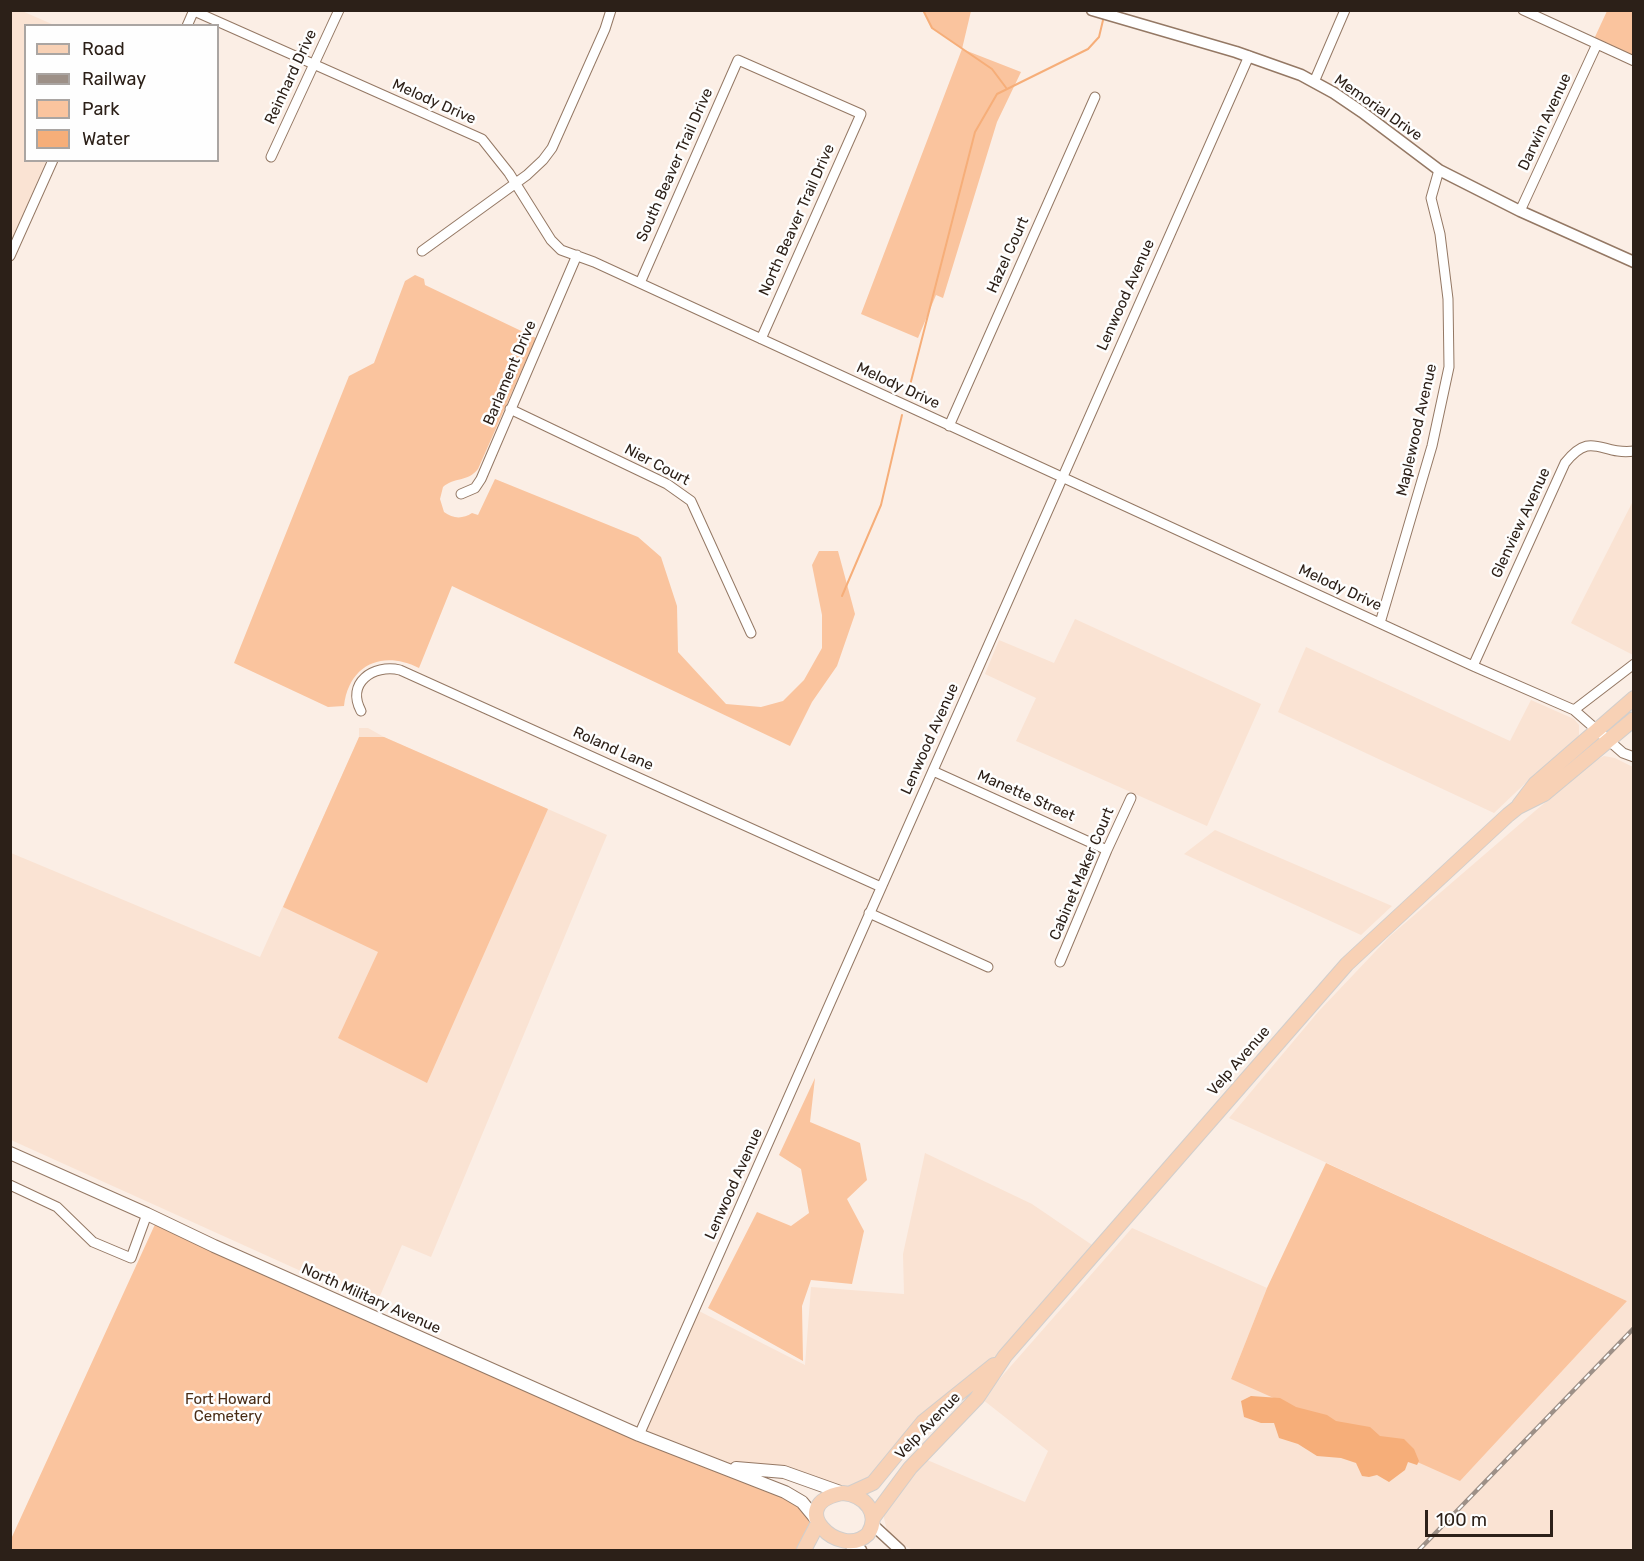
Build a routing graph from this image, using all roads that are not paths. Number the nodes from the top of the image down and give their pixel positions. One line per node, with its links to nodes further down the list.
1 (339, 10): 11 (street, Reinhard Drive)
2 (611, 10): 17 (street)
3 (1345, 10): 12 (street)
4 (1523, 10): 7 (street)
5 (194, 11): 11 (street, Melody Drive)
6 (1095, 11): 8 (street, Memorial Drive)
7 (1597, 44): 10 (street); 18 (street, Darwin Avenue)
8 (1249, 56): 12 (street, Memorial Drive); 28 (street, Lenwood Avenue)
9 (738, 60): 23 (street, South Beaver Trail Drive); 24 (street, North Beaver Trail Drive)
10 (1634, 61)
11 (313, 65): 14 (street, Reinhard Drive); 17 (street, Melody Drive)
12 (1314, 82): 16 (street, Memorial Drive)
13 (1095, 97): 26 (street, Hazel Court)
14 (271, 157)
15 (52, 162): 21 (street)
16 (1439, 170): 18 (street, Memorial Drive); 30 (street, Maplewood Avenue)
17 (516, 184): 19 (street); 20 (street, Melody Drive)
18 (1520, 211): 22 (street, Memorial Drive)
19 (422, 251)
20 (577, 255): 23 (street, Melody Drive); 25 (street, Barlament Drive)
21 (10, 256)
22 (1634, 262)
23 (640, 283): 24 (street, Melody Drive)
24 (761, 339): 26 (street, Melody Drive)
25 (510, 409): 29 (street, Barlament Drive); 31 (street, Nier Court)
26 (949, 426): 28 (street, Melody Drive)
27 (1634, 451): 33 (street, Glenview Avenue)
28 (1061, 477): 30 (street, Melody Drive); 41 (street, Lenwood Avenue)
29 (461, 494)
30 (1380, 623): 33 (street, Melody Drive)
31 (751, 633)
32 (1634, 664): 35 (street)
33 (1473, 666): 35 (street, Melody Drive)
34 (1634, 698): 38 (main road, Velp Avenue)
35 (1574, 710): 38 (street, Melody Drive)
36 (361, 711): 45 (street, Roland Lane)
37 (1634, 719): 39 (main road, Velp Avenue)
38 (1596, 730): 39 (street, Melody Drive); 43 (main road, Velp Avenue)
39 (1608, 740): 40 (street, Melody Drive); 43 (main road, Velp Avenue)
40 (1634, 757)
41 (933, 771): 44 (street, Manette Street); 45 (street, Lenwood Avenue)
42 (1131, 798): 44 (street, Cabinet Maker Court)
43 (1518, 807): 52 (main road, Velp Avenue)
44 (1107, 850): 47 (street, Cabinet Maker Court)
45 (881, 887): 46 (street, Lenwood Avenue)
46 (869, 913): 48 (street); 53 (street, Lenwood Avenue)
47 (1060, 962)
48 (988, 967)
49 (10, 1154): 51 (main road, North Military Avenue)
50 (10, 1185): 51 (street)
51 (147, 1214): 53 (main road, North Military Avenue)
52 (1005, 1356): 55 (main road, Velp Avenue); 56 (main road, Velp Avenue)
53 (639, 1435): 54 (main road, North Military Avenue)
54 (723, 1467): 55 (main road, North Military Avenue); 57 (main road, North Military Avenue)
55 (847, 1493): 56 (main road); 57 (main road)
56 (873, 1522): 58 (main road); 60 (street)
57 (816, 1523): 58 (main road); 59 (main road)
58 (847, 1549)
59 (804, 1551)
60 (900, 1551)

